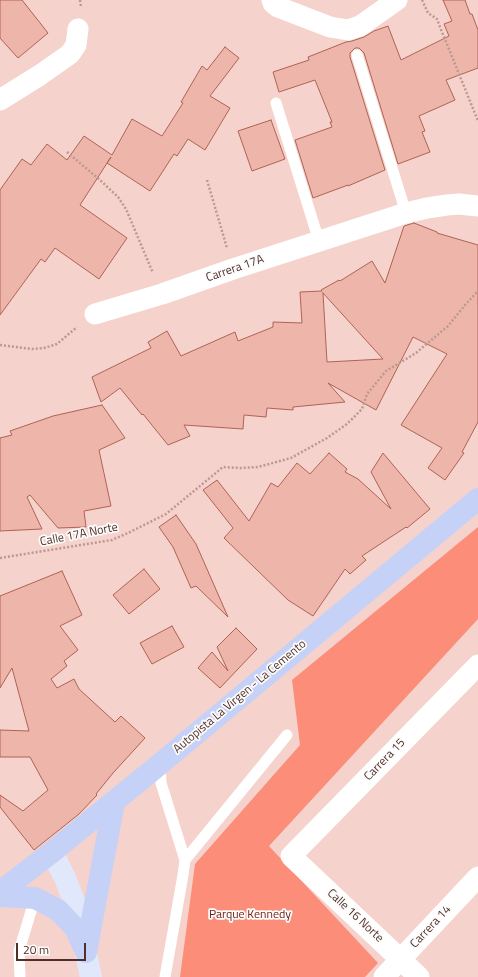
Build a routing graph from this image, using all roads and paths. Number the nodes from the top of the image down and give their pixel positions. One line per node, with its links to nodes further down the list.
1 (397, 0): 3 (street)
2 (422, 0): 8 (path)
3 (272, 2)
4 (78, 29): 6 (street)
5 (357, 55): 12 (lane)
6 (0, 100)
7 (276, 103): 13 (lane)
8 (478, 121)
9 (67, 152): 16 (path)
10 (207, 180): 14 (path)
11 (478, 206): 12 (street, Carrera 17A)
12 (406, 213): 13 (street, Carrera 17A)
13 (319, 241): 14 (street, Carrera 17A)
14 (233, 269): 16 (street, Carrera 17A)
15 (478, 291): 20 (path, Calle 17A Norte)
16 (162, 294): 17 (street, Carrera 17A)
17 (95, 314): 18 (path)
18 (0, 345)
19 (478, 499): 23 (main road, Autopista La Virgen - La Cemento)
20 (0, 558)
21 (478, 665): 26 (street, Carrera 15)
22 (287, 735): 27 (lane)
23 (160, 764): 24 (main road, Autopista La Virgen - La Cemento); 27 (lane)
24 (114, 802): 25 (main road, Autopista La Virgen - La Cemento); 32 (main road)
25 (52, 852): 29 (main road, Autopista La Virgen - La Cemento); 32 (street)
26 (291, 856): 33 (street, Calle 16 Norte)
27 (185, 860): 36 (lane)
28 (478, 877): 33 (street, Carrera 14)
29 (0, 892)
30 (0, 896): 31 (main road)
31 (35, 898): 32 (main road); 34 (lane)
32 (86, 952): 35 (street)
33 (400, 959): 37 (street, Carrera 14); 38 (street, Calle 16 Norte)
34 (20, 977)
35 (91, 977)
36 (165, 977)
37 (384, 977)
38 (419, 977)

